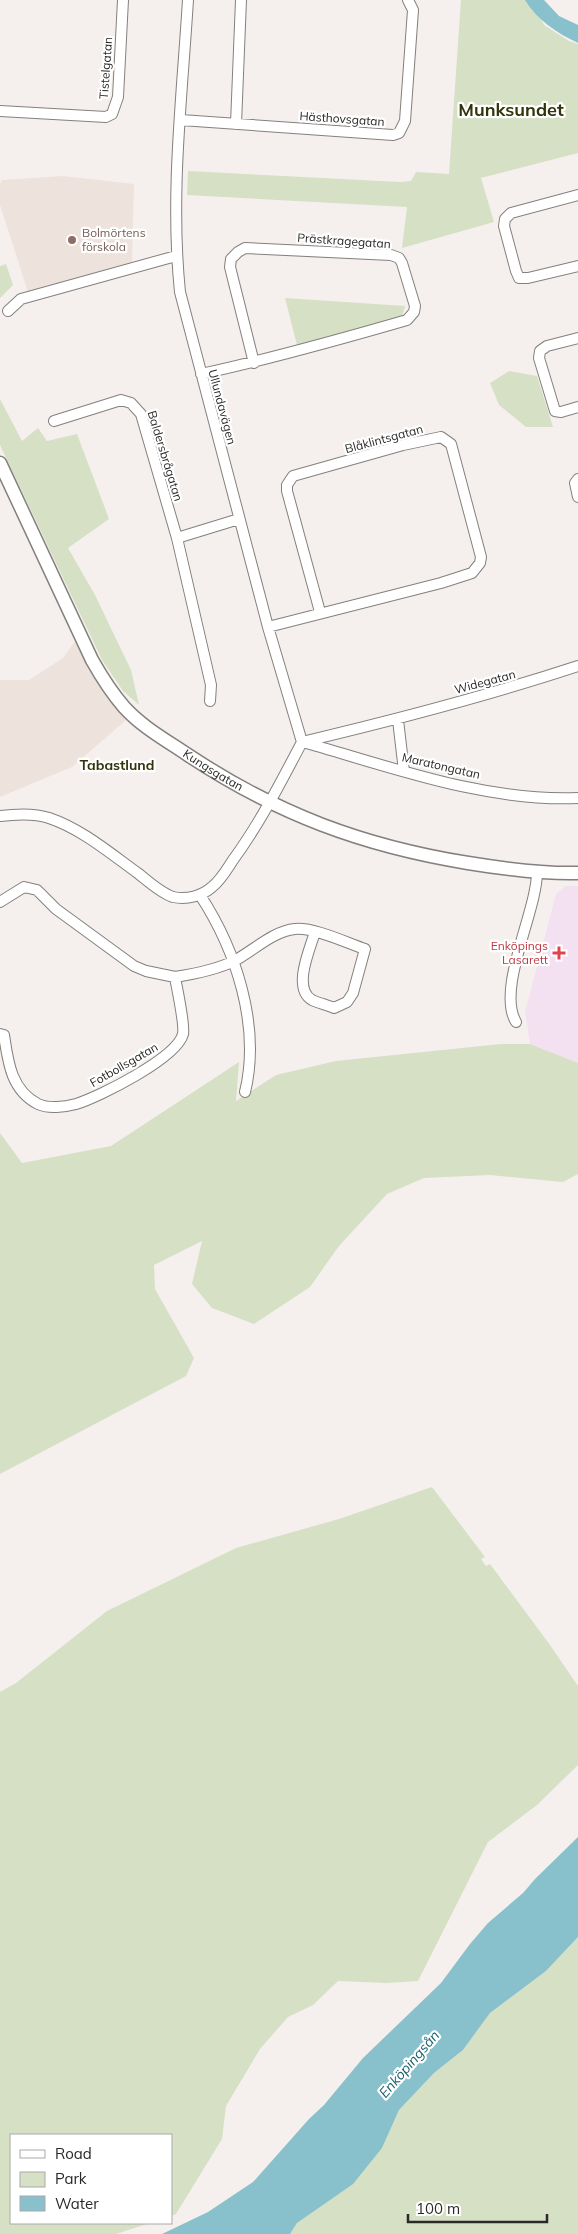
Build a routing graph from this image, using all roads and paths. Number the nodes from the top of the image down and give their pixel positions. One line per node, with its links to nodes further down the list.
1 (123, 0): 5 (street, Tistelgatan)
2 (188, 0): 6 (street, Ullundavägen)
3 (241, 0): 7 (street)
4 (408, 0): 7 (street, Hästhovsgatan)
5 (0, 111)
6 (181, 120): 7 (street, Hästhovsgatan); 9 (street, Ullundavägen)
7 (236, 124)
8 (578, 195): 10 (street)
9 (176, 256): 11 (street); 14 (street, Ullundavägen)
10 (578, 266)
11 (8, 311)
12 (578, 338): 15 (street)
13 (254, 363): 13 (street, Prästkragegatan); 14 (street, Prästkragegatan)
14 (201, 374): 20 (street, Ullundavägen)
15 (578, 407)
16 (54, 421): 21 (street, Baldersbrågatan)
17 (0, 463): 30 (street, Kungsgatan)
18 (578, 479): 19 (street)
19 (578, 497)
20 (239, 519): 21 (street); 23 (street, Ullundavägen)
21 (177, 538): 25 (street, Baldersbrågatan)
22 (320, 612): 22 (street, Blåklintsgatan); 23 (street, Blåklintsgatan)
23 (268, 627): 27 (street, Ullundavägen)
24 (578, 666): 26 (street, Widegatan)
25 (210, 701)
26 (398, 720): 27 (street, Widegatan); 28 (street)
27 (302, 742): 28 (street, Maratongatan); 30 (street)
28 (404, 771): 29 (street, Maratongatan)
29 (578, 798)
30 (270, 804): 32 (street, Kungsgatan); 34 (street)
31 (0, 816): 34 (street)
32 (537, 872): 33 (street, Kungsgatan); 39 (street)
33 (578, 873)
34 (200, 895): 37 (street)
35 (0, 902): 38 (street)
36 (315, 932): 36 (street); 37 (street)
37 (233, 961): 38 (street); 41 (street)
38 (175, 978): 40 (street, Fotbollsgatan)
39 (516, 1022)
40 (0, 1034)
41 (245, 1092)

